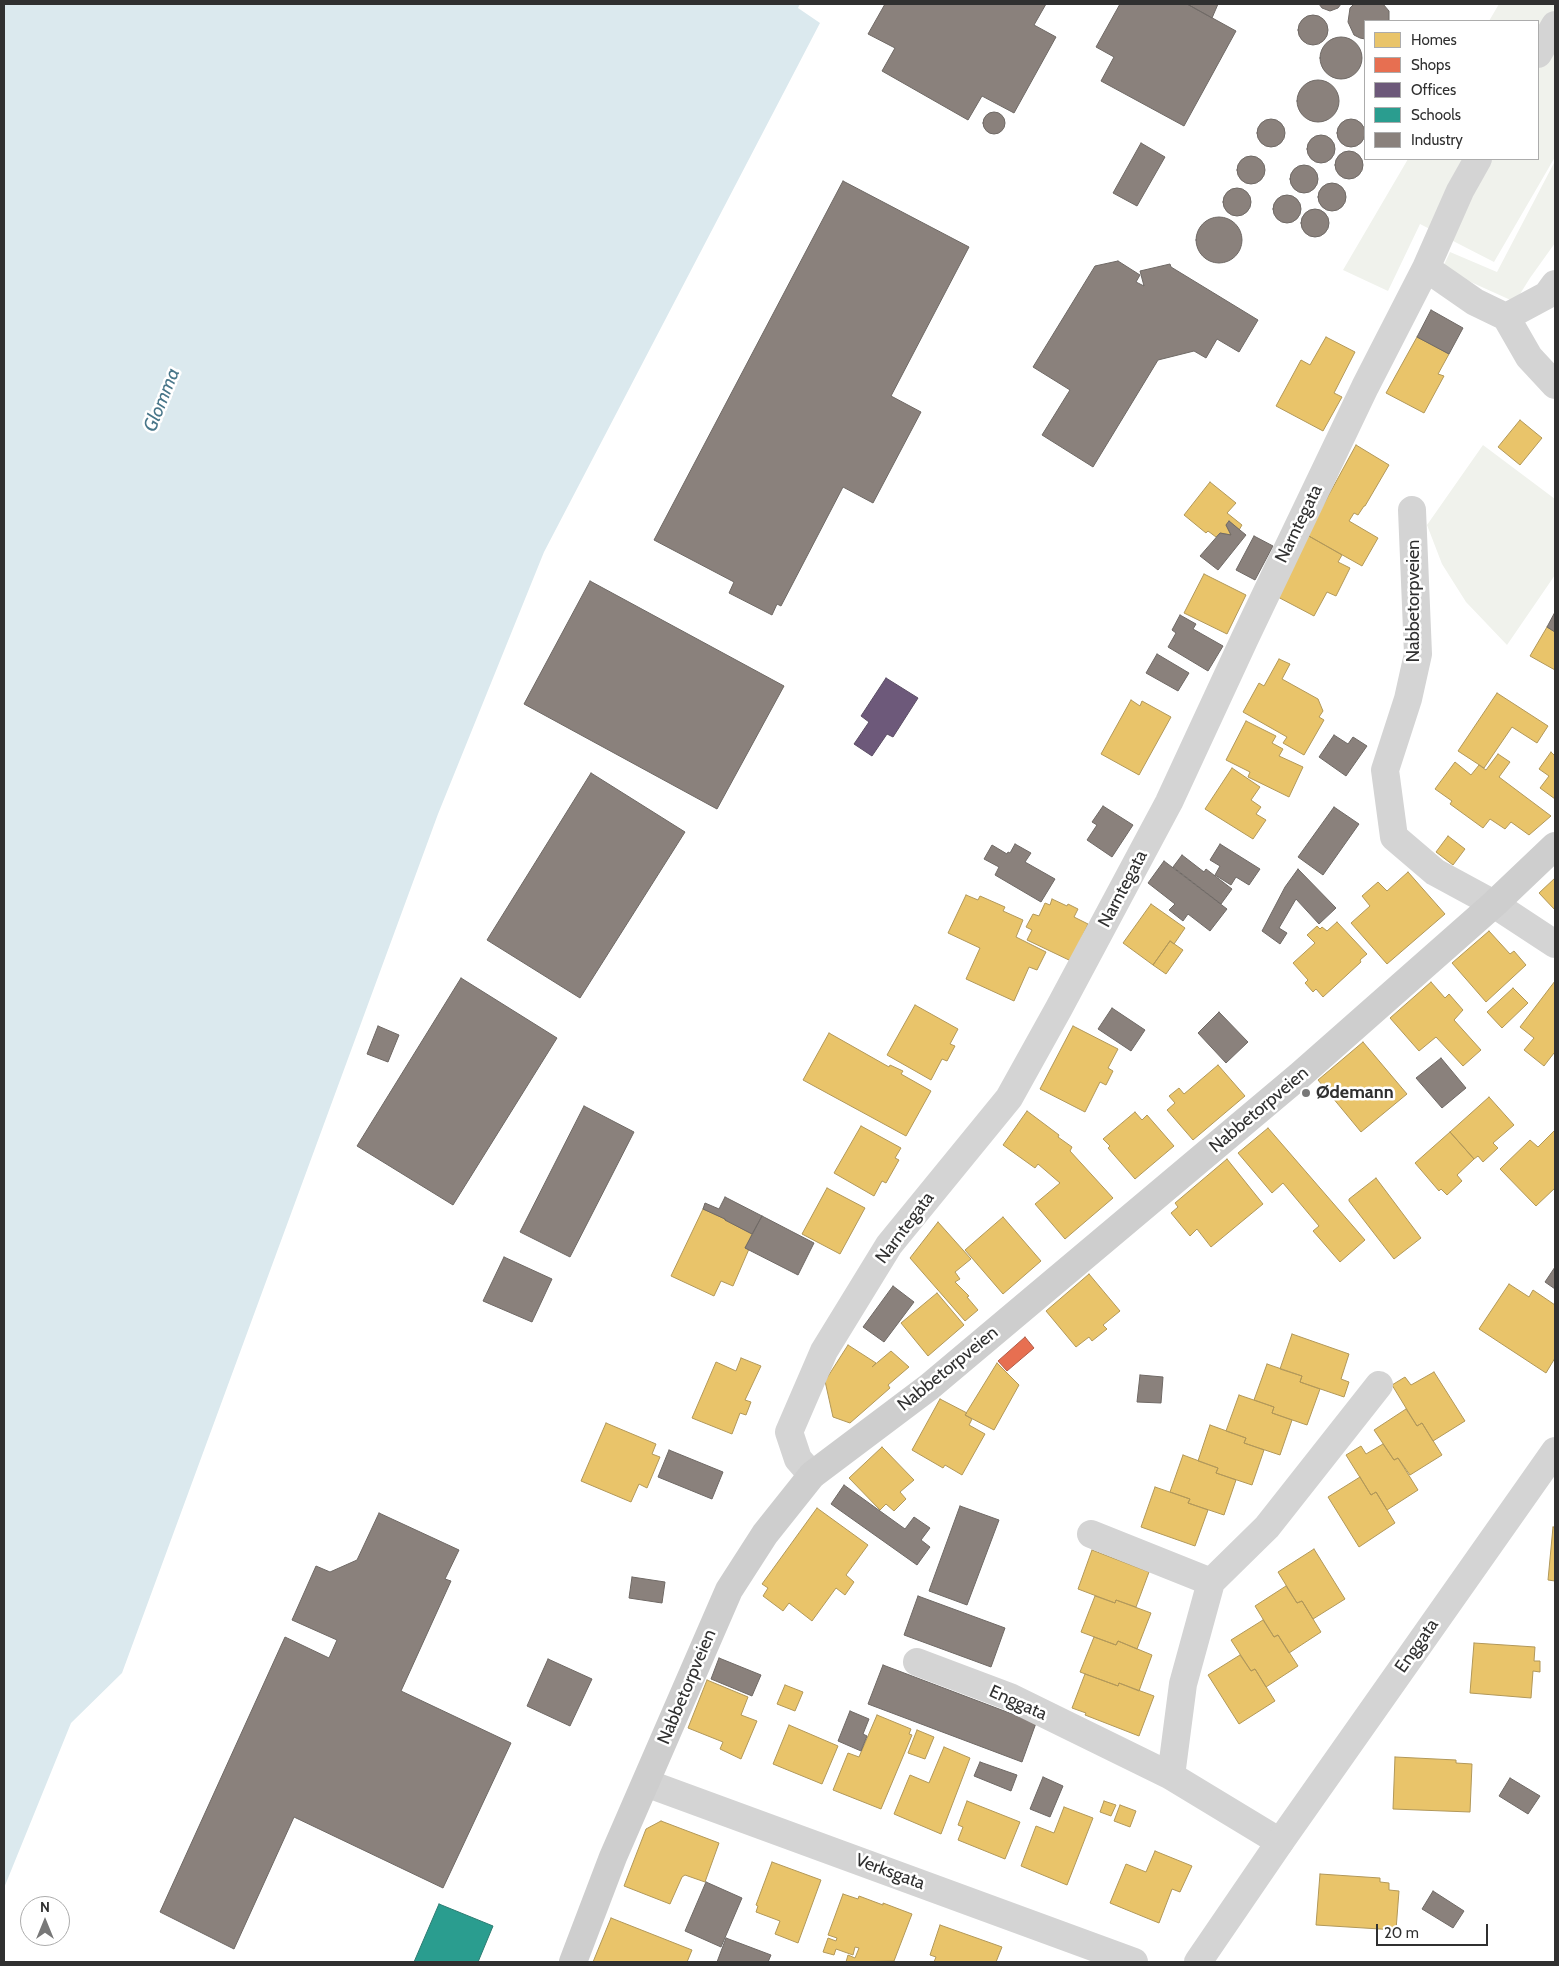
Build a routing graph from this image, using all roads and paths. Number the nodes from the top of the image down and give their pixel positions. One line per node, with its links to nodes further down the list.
1 (1555, 25): 2 (street)
2 (1539, 52)
3 (1477, 160): 4 (street, Narntegata)
4 (1426, 268): 6 (street); 14 (street, Narntegata)
5 (1555, 284): 6 (street)
6 (1506, 317): 7 (street)
7 (1555, 385)
8 (1412, 510): 10 (street, Nabbetorpveien)
9 (1555, 846): 10 (main road, Nabbetorpveien)
10 (1494, 904): 11 (street); 14 (main road, Nabbetorpveien)
11 (1555, 944)
12 (1379, 1385): 16 (street)
13 (1555, 1451): 20 (street, Enggata)
14 (812, 1475): 19 (main road, Nabbetorpveien)
15 (1091, 1534): 16 (street)
16 (1211, 1582): 18 (street)
17 (916, 1662): 18 (street, Enggata)
18 (1171, 1776): 20 (street, Enggata)
19 (646, 1782): 21 (main road, Nabbetorpveien); 22 (street, Verksgata)
20 (1280, 1842): 23 (street, Enggata)
21 (572, 1962)
22 (1134, 1962)
23 (1198, 1962)

